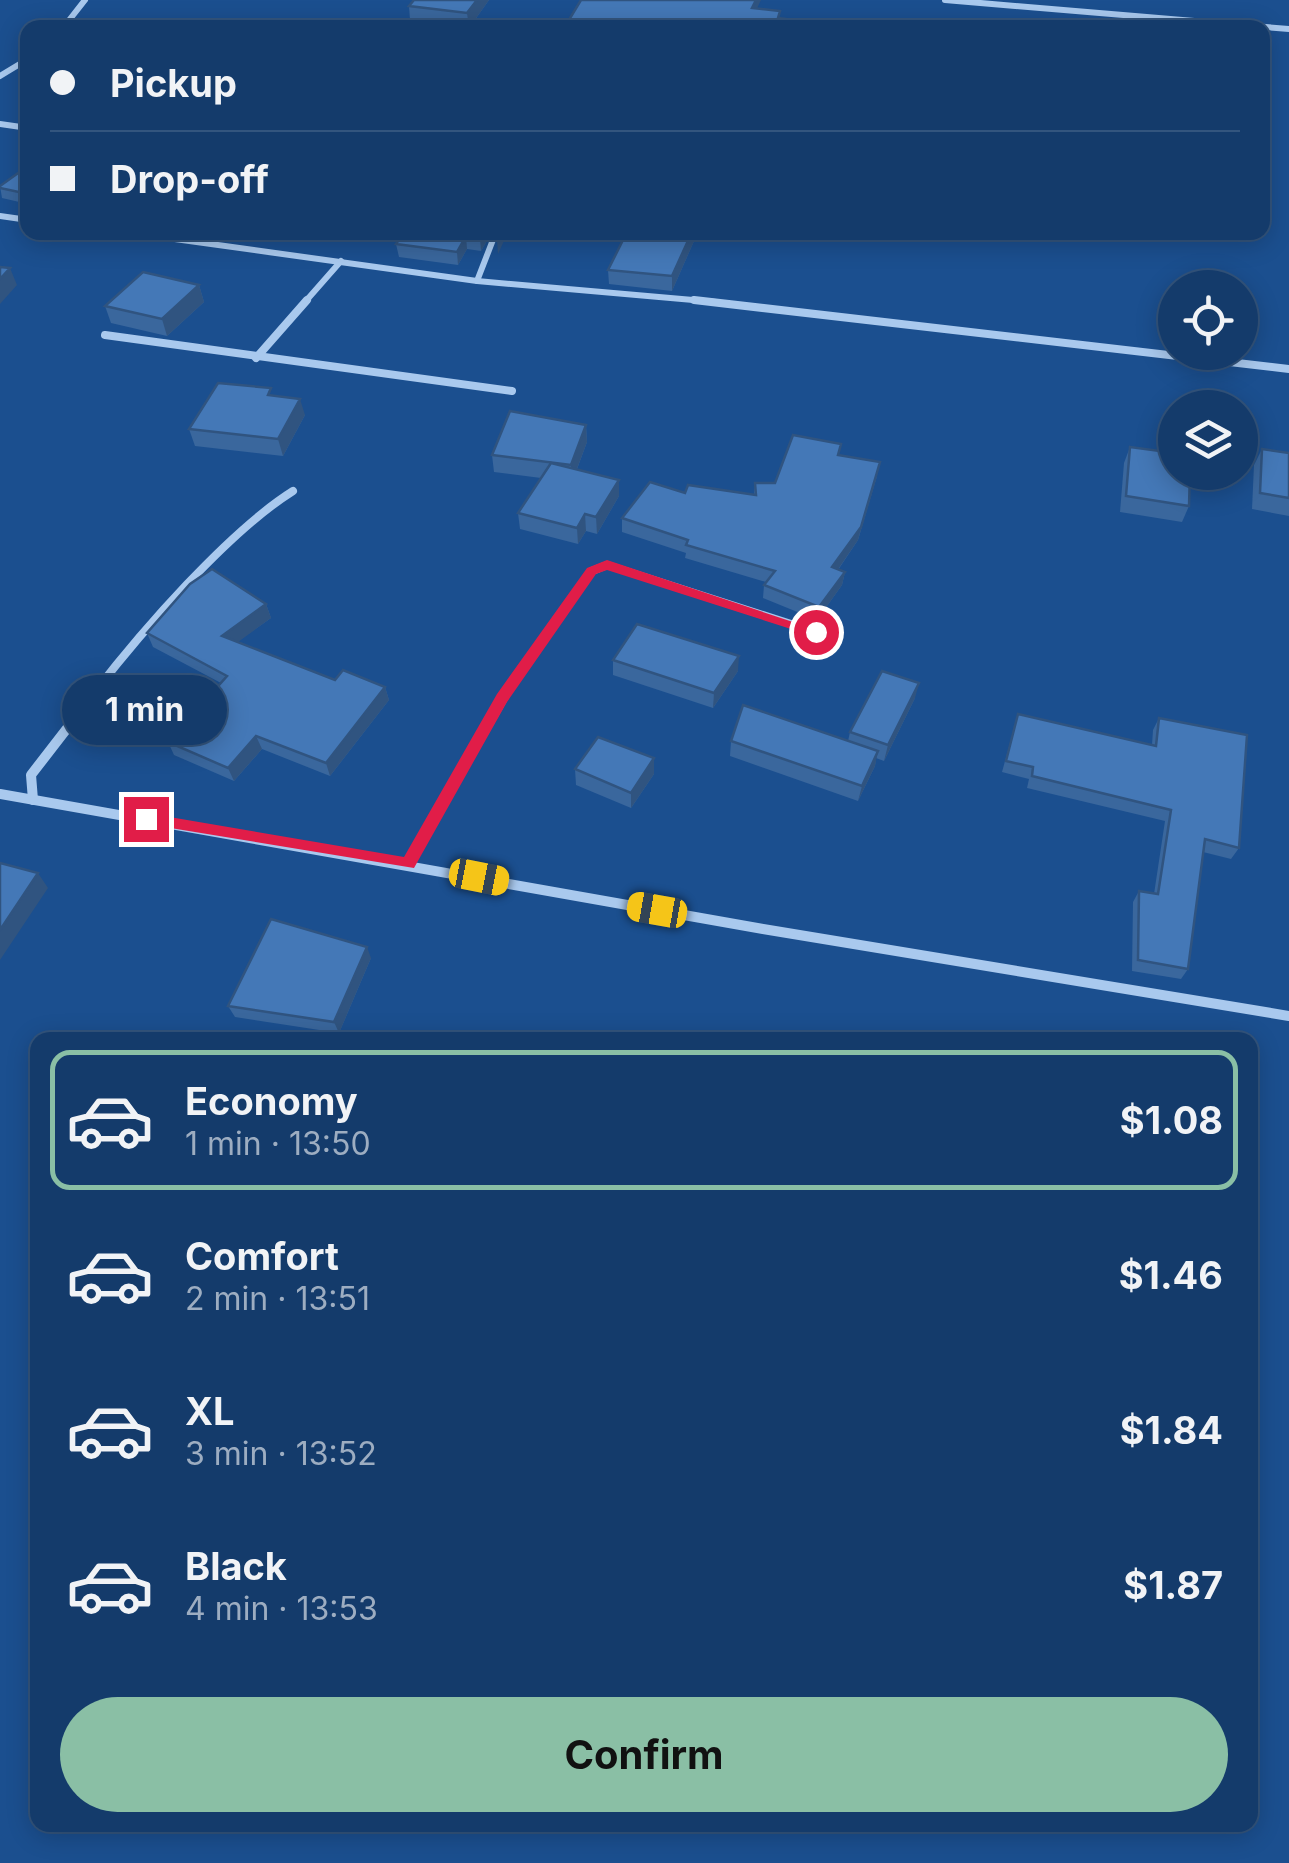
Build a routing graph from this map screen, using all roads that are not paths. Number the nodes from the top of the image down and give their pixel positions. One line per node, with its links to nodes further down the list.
1 (85, 0): 3 (street)
2 (945, 0): 4 (street)
3 (69, 20)
4 (1174, 20)
5 (184, 240): 7 (street)
6 (493, 240): 8 (street)
7 (340, 261): 8 (street); 10 (street)
8 (477, 281): 11 (street)
9 (105, 335): 10 (street)
10 (256, 358): 12 (street)
11 (1289, 369)
12 (512, 391)
13 (293, 491): 16 (street)
14 (816, 632): 17 (street)
15 (0, 794): 16 (street)
16 (34, 800): 17 (street)
17 (408, 864): 18 (street)
18 (1289, 1016)

